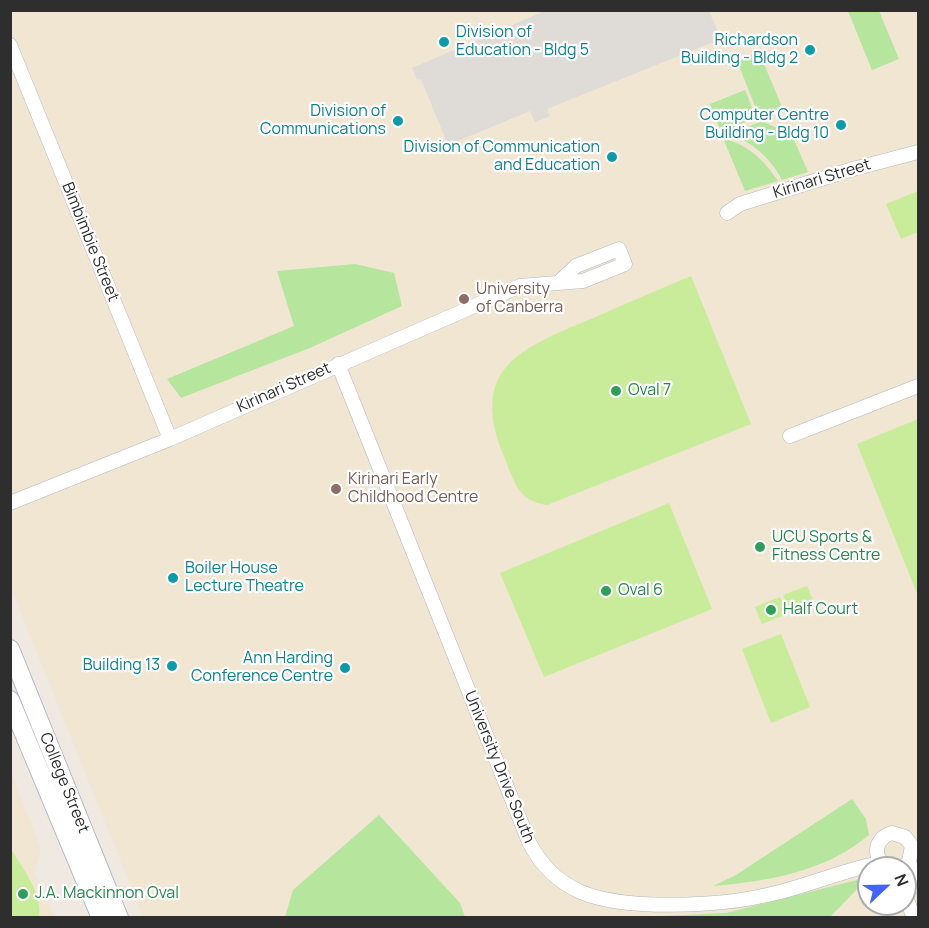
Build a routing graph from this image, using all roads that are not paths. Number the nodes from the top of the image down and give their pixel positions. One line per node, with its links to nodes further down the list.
1 (10, 45): 8 (street, Bimbimbie Street)
2 (918, 152): 3 (street, Kirinari Street)
3 (727, 213)
4 (558, 283): 5 (street, Kirinari Street)
5 (338, 364): 8 (street, Kirinari Street); 18 (street, University Drive South)
6 (918, 386): 7 (street)
7 (790, 436)
8 (170, 439): 9 (street, Kirinari Street)
9 (10, 503)
10 (10, 649): 21 (street, College Street)
11 (10, 700): 12 (street, College Street)
12 (14, 725): 20 (street, College Street)
13 (918, 832): 14 (street)
14 (902, 834): 15 (street, University Drive South); 17 (street)
15 (876, 850): 16 (street); 18 (street, University Drive South)
16 (879, 856)
17 (910, 856)
18 (853, 868): 19 (street, University Drive South)
19 (857, 868)
20 (100, 918)
21 (119, 918)

